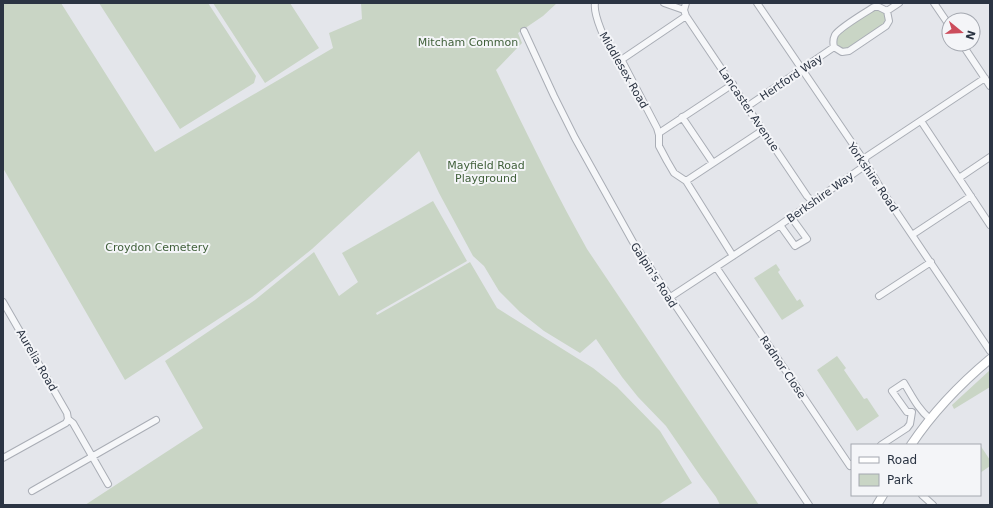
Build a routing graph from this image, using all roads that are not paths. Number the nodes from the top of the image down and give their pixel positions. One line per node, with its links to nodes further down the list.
1 (595, 3): 13 (street, Middlesex Road)
2 (664, 3): 8 (street)
3 (686, 3): 8 (street)
4 (757, 3): 14 (street, Yorkshire Road)
5 (899, 3): 7 (street)
6 (934, 3): 9 (street)
7 (887, 11): 11 (street, Hertford Way); 11 (street, Hertford Way)
8 (685, 13): 13 (street); 16 (street, Lancaster Avenue)
9 (941, 13)
10 (524, 31): 38 (street, Galpin's Road)
11 (834, 47): 14 (street, Hertford Way)
12 (967, 52): 15 (street)
13 (621, 60): 22 (street, Middlesex Road)
14 (801, 70): 18 (street, Hertford Way); 24 (street, Yorkshire Road)
15 (985, 78): 17 (street); 20 (street, Berkshire Way)
16 (733, 84): 18 (street, Lancaster Avenue); 19 (street)
17 (990, 86)
18 (748, 106): 21 (street, Lancaster Avenue)
19 (682, 117): 22 (street); 25 (street)
20 (921, 121): 24 (street, Berkshire Way); 26 (street)
21 (763, 130): 25 (street); 29 (street, Lancaster Avenue)
22 (659, 133): 27 (street, Middlesex Road)
23 (990, 157): 26 (street)
24 (865, 162): 29 (street, Berkshire Way); 33 (street, Yorkshire Road)
25 (713, 163): 27 (street)
26 (959, 178): 28 (street)
27 (686, 181): 34 (street, Middlesex Road)
28 (971, 196): 32 (street); 33 (street)
29 (813, 202): 30 (street, Berkshire Way)
30 (791, 217): 31 (street, Berkshire Way); 31 (street)
31 (780, 224): 34 (street, Berkshire Way)
32 (990, 225)
33 (912, 235): 35 (street, Yorkshire Road)
34 (733, 256): 36 (street, Berkshire Way)
35 (931, 262): 37 (street); 40 (street, Yorkshire Road)
36 (716, 267): 38 (street, Berkshire Way); 51 (street, Radnor Close)
37 (879, 296)
38 (669, 298): 56 (street, Galpin's Road)
39 (3, 302): 44 (street, Aurelia Road)
40 (990, 351)
41 (990, 359): 45 (street)
42 (918, 408): 43 (street); 43 (street); 45 (street)
43 (912, 412): 47 (street)
44 (68, 419): 49 (street, Aurelia Road); 50 (street)
45 (930, 419): 48 (street)
46 (156, 420): 49 (street)
47 (882, 444)
48 (912, 444)
49 (92, 457): 52 (street, Aurelia Road); 53 (street)
50 (3, 458)
51 (851, 465)
52 (108, 484)
53 (32, 492)
54 (882, 496): 57 (street)
55 (923, 496): 58 (street)
56 (809, 505)
57 (877, 505)
58 (933, 505)

